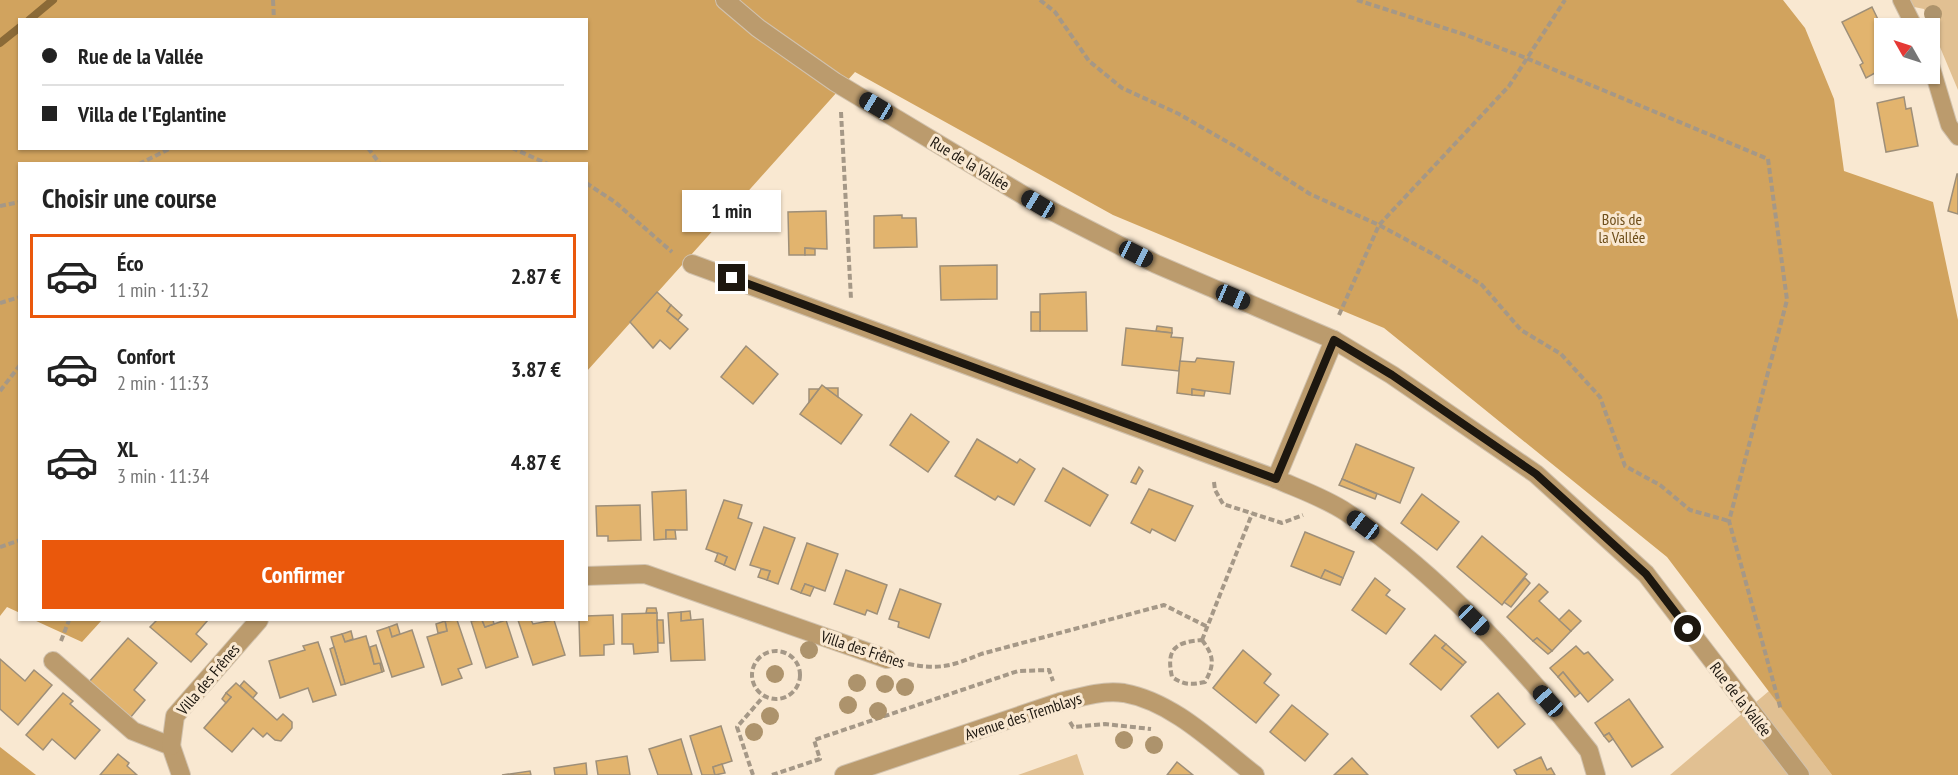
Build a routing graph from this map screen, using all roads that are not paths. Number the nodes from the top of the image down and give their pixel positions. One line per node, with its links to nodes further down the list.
1 (725, 0): 7 (street, Rue de la Vallée)
2 (1901, 0): 3 (lane)
3 (1910, 18)
4 (1937, 84): 5 (lane)
5 (1958, 137)
6 (692, 264): 8 (street)
7 (1334, 340): 8 (street); 19 (street, Rue de la Vallée)
8 (1276, 479): 18 (street)
9 (588, 576): 11 (street, Villa des Frênes)
10 (259, 621): 13 (street, Villa des Frênes)
11 (887, 659)
12 (53, 661): 13 (street)
13 (171, 746): 15 (street, Villa des Frênes)
14 (877, 770): 16 (street, Avenue des Tremblays); 17 (street, Avenue des Tremblays)
15 (181, 775)
16 (844, 775)
17 (1255, 775)
18 (1596, 775)
19 (1800, 775)

